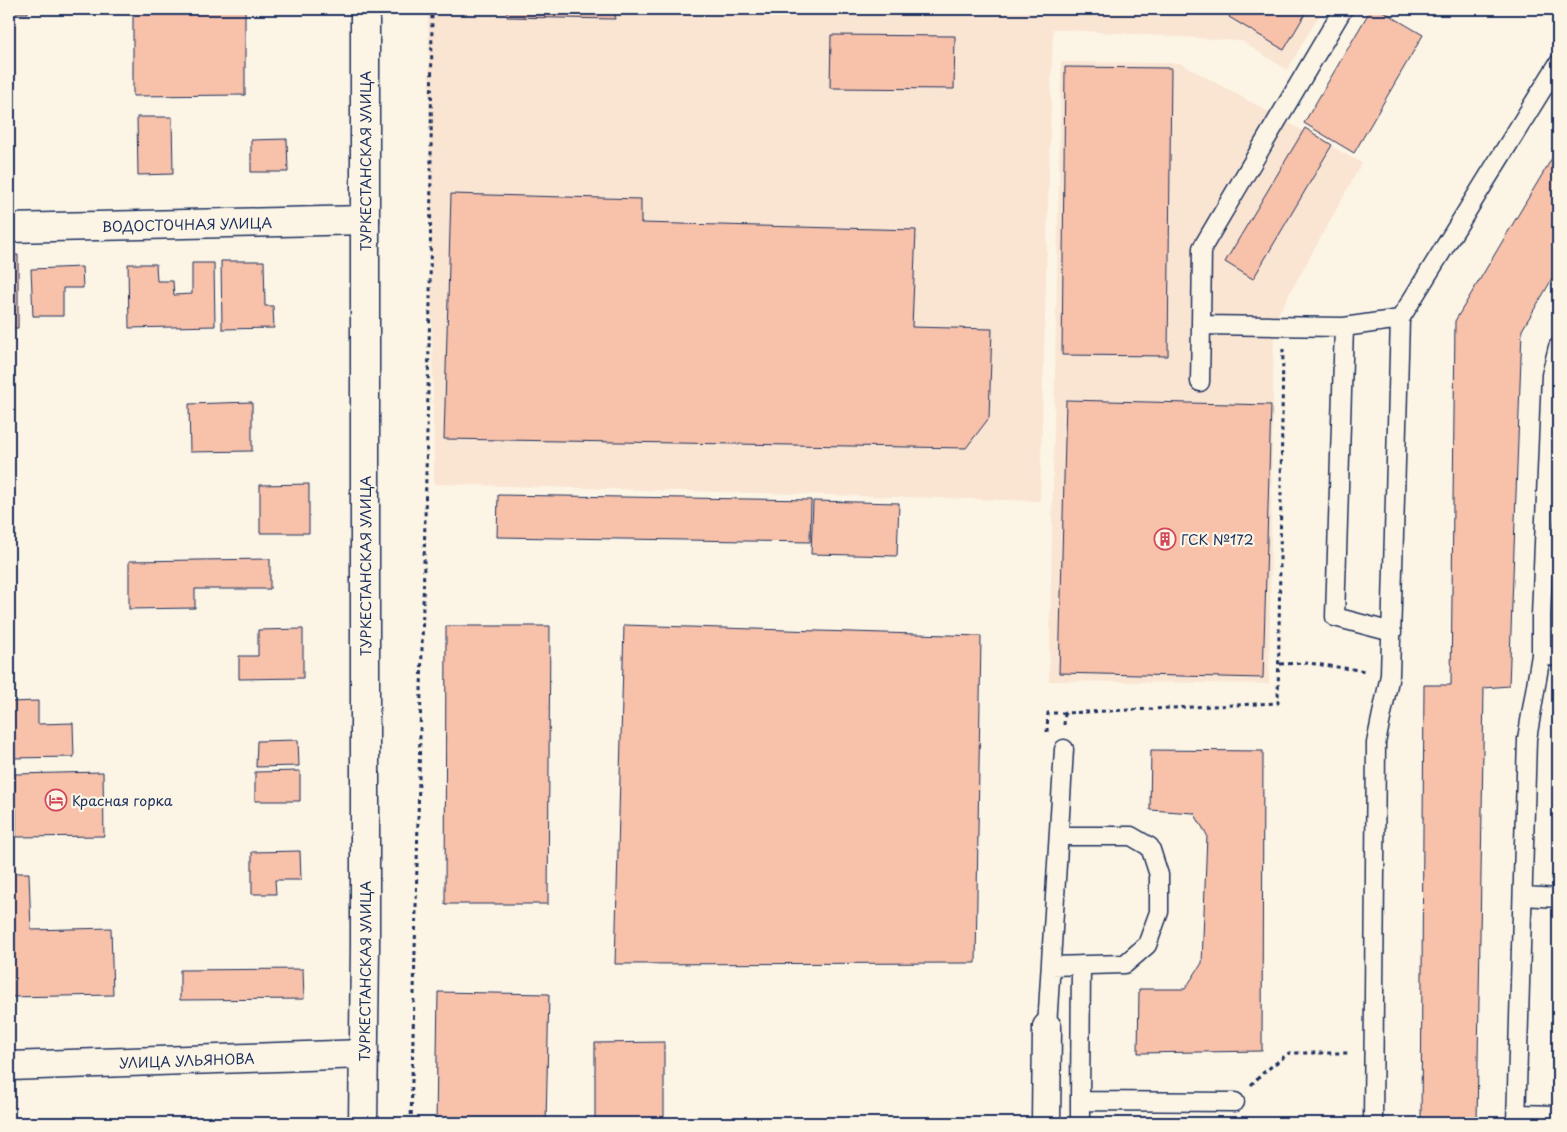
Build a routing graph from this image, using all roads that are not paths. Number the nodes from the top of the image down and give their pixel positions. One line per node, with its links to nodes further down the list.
1 (365, 9): 4 (main road, ТУРКЕСТАНСКАЯ УЛИЦА)
2 (1343, 9): 7 (lane)
3 (1558, 64): 6 (lane)
4 (365, 220): 5 (main road, ВОДОСТОЧНАЯ УЛИЦА); 20 (main road, ТУРКЕСТАНСКАЯ УЛИЦА)
5 (9, 228)
6 (1400, 319): 8 (lane); 11 (lane)
7 (1201, 325): 8 (lane); 10 (lane)
8 (1344, 327): 11 (lane)
9 (1558, 347): 12 (lane)
10 (1200, 382)
11 (1392, 632): 29 (lane)
12 (1550, 656): 15 (lane)
13 (1064, 749): 14 (lane)
14 (1058, 836): 17 (lane); 18 (lane)
15 (1523, 896): 16 (lane); 25 (lane)
16 (1558, 898)
17 (1082, 965): 18 (lane); 22 (lane)
18 (1051, 966): 19 (lane)
19 (1048, 1027): 27 (main road)
20 (364, 1054): 21 (main road, УЛИЦА УЛЬЯНОВА); 26 (main road, ТУРКЕСТАНСКАЯ УЛИЦА)
21 (9, 1066)
22 (1080, 1101): 23 (lane); 28 (lane)
23 (1235, 1102)
24 (1558, 1115): 25 (lane)
25 (1516, 1119)
26 (363, 1123)
27 (1046, 1123)
28 (1080, 1123)
29 (1373, 1123)

